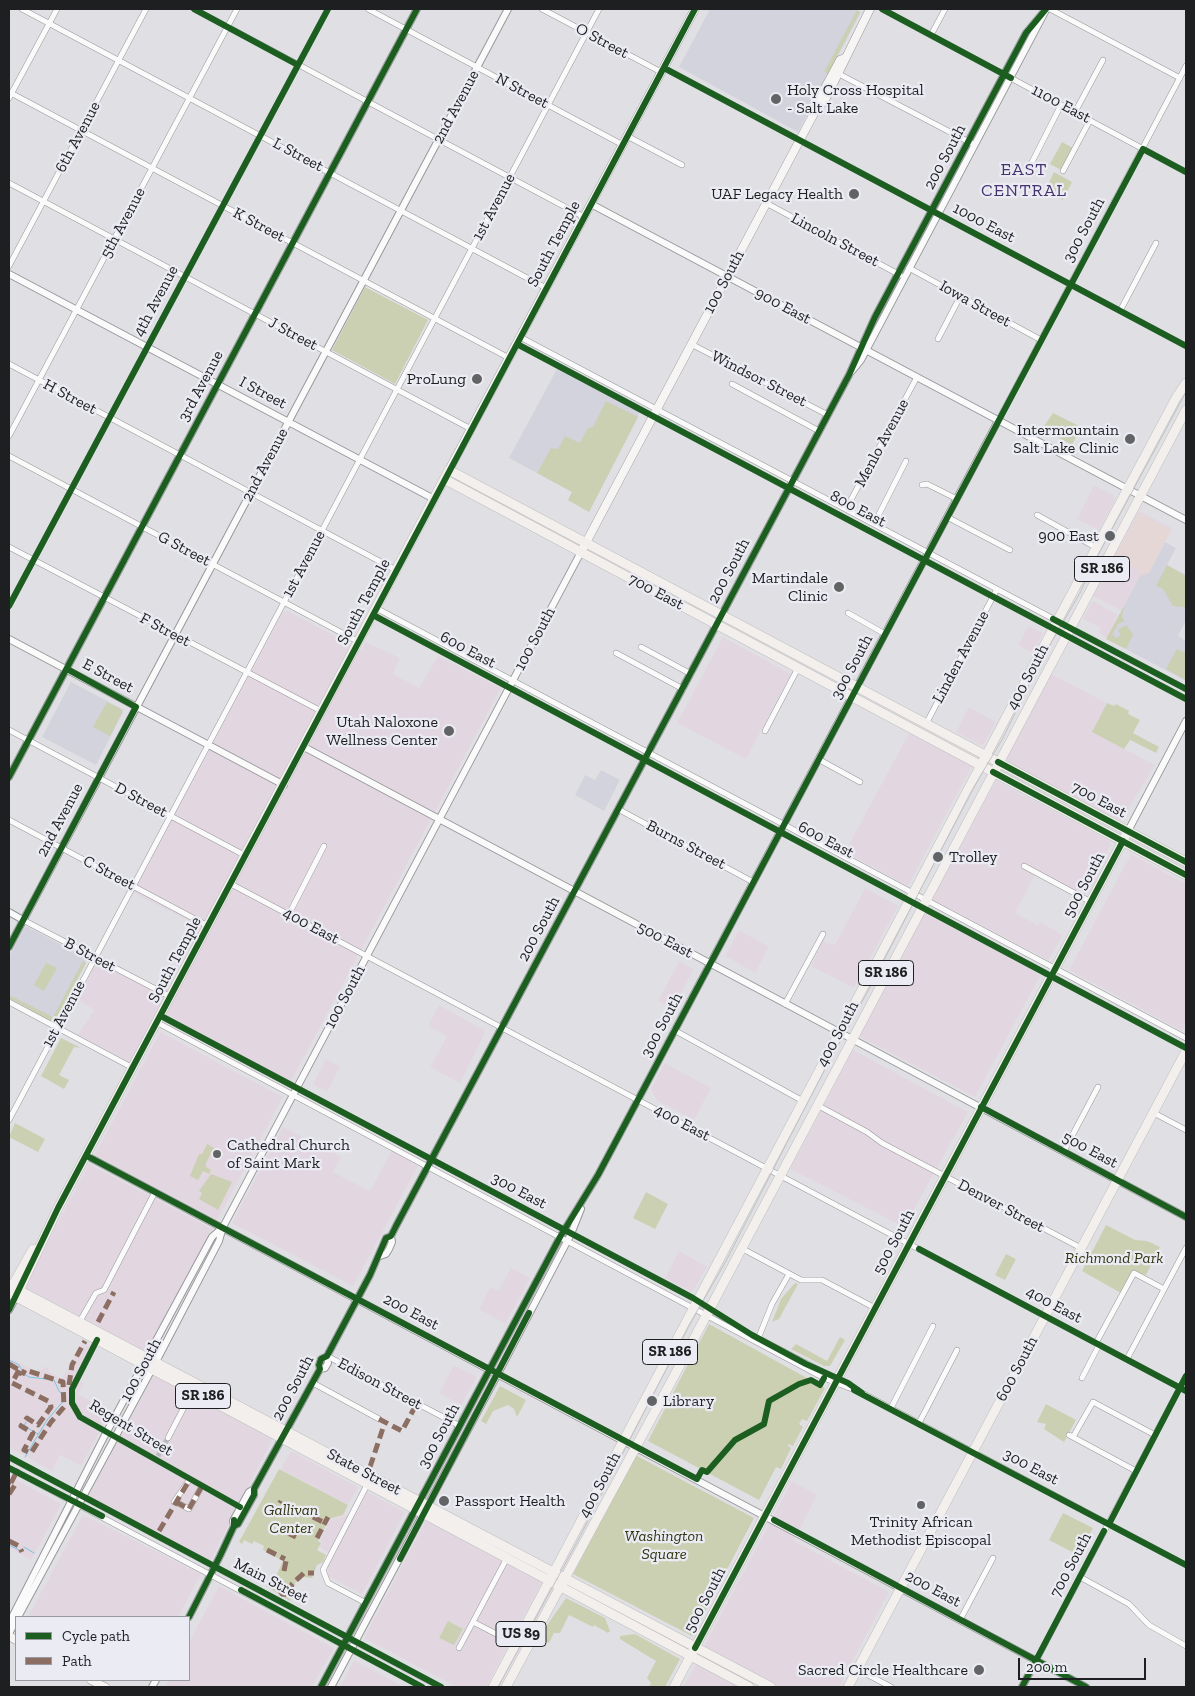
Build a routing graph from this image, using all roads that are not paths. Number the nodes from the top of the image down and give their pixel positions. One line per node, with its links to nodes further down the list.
1 (22, 9): 17 (street, L Street)
2 (57, 9): 17 (street)
3 (146, 9): 23 (street, 6th Avenue)
4 (194, 9): 18 (street)
5 (238, 9): 18 (street, 5th Avenue)
6 (328, 9): 25 (street, 4th Avenue)
7 (368, 9): 19 (street, N Street)
8 (418, 9): 19 (street, 3rd Avenue)
9 (508, 9): 27 (street, 2nd Avenue)
10 (542, 9): 20 (street, O Street)
11 (599, 9): 20 (street, 1st Avenue)
12 (695, 9): 28 (main road, South Temple)
13 (870, 9): 22 (main road, 100 South)
14 (882, 9): 21 (street, 1100 East)
15 (945, 9): 21 (street)
16 (1048, 9): 30 (street, 200 South); 31 (street)
17 (49, 23): 23 (street, L Street); 32 (street)
18 (228, 27): 25 (street); 33 (street, 5th Avenue)
19 (406, 29): 27 (street, N Street); 34 (street, 3rd Avenue)
20 (586, 32): 28 (street, O Street); 36 (street, 1st Avenue)
21 (931, 35): 30 (street, 1100 East)
22 (845, 58): 29 (main road, 100 South); 35 (main road, 100 South)
23 (119, 60): 33 (street, L Street); 40 (street, 6th Avenue)
24 (1103, 60): 38 (street)
25 (298, 65): 34 (street); 41 (street, 4th Avenue)
26 (1186, 66): 31 (street, 300 South)
27 (477, 67): 36 (street, N Street); 43 (street, 2nd Avenue)
28 (663, 70): 42 (main road, South Temple); 44 (street, 1000 East)
29 (839, 74): 35 (main road, 100 South); 45 (street)
30 (1008, 76): 37 (street, 1100 East); 45 (street, 200 South)
31 (1180, 78): 47 (street, 300 South)
32 (10, 95): 40 (street, K Street)
33 (190, 98): 41 (street, L Street); 50 (street, 5th Avenue)
34 (368, 102): 43 (street); 52 (street, 3rd Avenue)
35 (819, 104): 44 (main road, 100 South)
36 (548, 105): 46 (street, N Street); 54 (street, 1st Avenue)
37 (1061, 105): 38 (street, 1100 East); 49 (street)
38 (1075, 112): 39 (street, 1100 East)
39 (1090, 120): 47 (street, 1100 East); 51 (street)
40 (81, 131): 50 (street, K Street); 56 (street, 6th Avenue)
41 (260, 135): 52 (street, L Street); 59 (street, 4th Avenue)
42 (627, 136): 46 (main road, South Temple); 48 (street)
43 (438, 139): 54 (street); 60 (street, 2nd Avenue)
44 (800, 140): 58 (main road, 100 South); 61 (street, 1000 East)
45 (972, 144): 61 (street, 200 South)
46 (623, 145): 57 (main road, South Temple)
47 (1143, 149): 53 (street, 1100 East); 74 (street, 300 South)
48 (682, 165)
49 (1029, 168)
50 (152, 169): 59 (street, K Street); 63 (street, 5th Avenue)
51 (1063, 171)
52 (330, 172): 60 (street, L Street); 64 (street, 3rd Avenue)
53 (1186, 172)
54 (510, 177): 62 (street); 66 (street, 1st Avenue)
55 (9, 183): 56 (street, J Street)
56 (44, 201): 63 (street, J Street); 67 (street, 6th Avenue)
57 (591, 204): 62 (main road, South Temple); 71 (street, 900 East)
58 (766, 204): 71 (main road, 100 South); 72 (street, Lincoln Street)
59 (223, 206): 64 (street, K Street); 70 (street, 4th Avenue)
60 (401, 210): 66 (street, L Street); 73 (street, 2nd Avenue)
61 (935, 212): 68 (street, 200 South); 72 (street, 200 South); 74 (street, 1000 East)
62 (584, 217): 75 (main road, South Temple)
63 (115, 239): 70 (street, J Street); 77 (street, 5th Avenue)
64 (293, 243): 73 (street, K Street); 79 (street, 3rd Avenue)
65 (1156, 243): 78 (street)
66 (472, 248): 75 (street, L Street); 80 (street, 1st Avenue)
67 (9, 266)
68 (910, 268): 72 (street, 200 South); 76 (street, Iowa Street)
69 (9, 274): 77 (street, I Street)
70 (185, 276): 79 (street, J Street); 86 (street, 4th Avenue)
71 (727, 276): 84 (main road, 100 South); 87 (street, 900 East)
72 (901, 276): 87 (street, 200 South)
73 (364, 281): 80 (street, K Street); 88 (street, 2nd Avenue)
74 (1070, 285): 78 (street, 1000 East); 83 (street, 300 South)
75 (546, 288): 82 (main road, South Temple)
76 (961, 295): 81 (street); 83 (street, Iowa Street)
77 (77, 310): 86 (street, I Street); 94 (street, 5th Avenue)
78 (1120, 311): 85 (street, 1000 East)
79 (255, 314): 88 (street, J Street); 97 (street, 3rd Avenue)
80 (435, 319): 89 (street, K Street); 99 (street, 1st Avenue)
81 (938, 339)
82 (518, 340): 89 (main road, South Temple); 90 (street, 800 East); 92 (street, 800 East)
83 (1041, 340): 105 (street, 300 South)
84 (691, 344): 101 (main road, 100 South); 103 (street, Windsor Street)
85 (1186, 346)
86 (147, 347): 97 (street, I Street); 104 (street, 4th Avenue)
87 (863, 349): 93 (street, 900 East); 103 (street, 200 South)
88 (326, 352): 99 (street, J Street); 106 (street, 2nd Avenue)
89 (509, 358): 107 (main road, South Temple)
90 (569, 362): 92 (street); 95 (street, 800 East)
91 (9, 364): 94 (street, H Street)
92 (565, 370): 100 (street, 800 East)
93 (917, 377): 105 (street, 900 East); 129 (street, Menlo Avenue)
94 (39, 380): 104 (street, H Street); 110 (street, 5th Avenue)
95 (609, 383): 100 (street); 101 (street, 800 East)
96 (1186, 383): 124 (main road, 400 South / SR 186)
97 (218, 384): 106 (street, I Street); 112 (street, 3rd Avenue)
98 (732, 384): 108 (street)
99 (397, 389): 107 (street, J Street); 115 (street, 1st Avenue)
100 (605, 390): 101 (street, 800 East)
101 (655, 412): 109 (street, 800 East); 111 (street, 800 East); 139 (main road, 100 South)
102 (1185, 413): 126 (main road, 400 South / SR 186)
103 (828, 415): 108 (street, 200 South)
104 (109, 418): 112 (street, H Street); 123 (street, 4th Avenue)
105 (998, 421): 124 (street, 900 East); 128 (street, 300 South)
106 (288, 422): 115 (street, I Street); 125 (street, 2nd Avenue)
107 (471, 429): 118 (main road, South Temple)
108 (819, 431): 120 (street, 200 South)
109 (705, 434): 111 (street); 113 (street, 800 East)
110 (9, 436)
111 (701, 442): 117 (street, 800 East)
112 (180, 455): 125 (street, H Street); 135 (street, 3rd Avenue)
113 (744, 455): 117 (street); 120 (street, 800 East)
114 (9, 456): 123 (street, G Street)
115 (359, 460): 127 (street, I Street); 137 (street, 1st Avenue)
116 (906, 461): 134 (street)
117 (740, 462): 122 (street, 800 East)
118 (449, 470): 119 (main road, South Temple); 139 (main road, 700 East)
119 (444, 479): 127 (main road, South Temple); 143 (main road, 700 East)
120 (793, 481): 122 (street, 200 South); 129 (street, 800 East)
121 (922, 485): 128 (street)
122 (789, 488): 130 (street, 800 East); 160 (street, 200 South)
123 (71, 489): 135 (street, G Street); 145 (street, 4th Avenue)
124 (1128, 489): 126 (street, 900 East); 141 (main road, 400 South / SR 186)
125 (250, 492): 137 (street, H Street); 147 (street, 2nd Avenue)
126 (1140, 496): 133 (street, 900 East); 163 (main road, 400 South / SR 186)
127 (434, 499): 148 (main road, South Temple)
128 (957, 499): 132 (street, 300 South)
129 (843, 508): 130 (street, Menlo Avenue); 134 (street, 800 East)
130 (837, 514): 138 (street, 800 East)
131 (1037, 515): 141 (street)
132 (948, 517): 142 (street); 144 (street, 300 South)
133 (1186, 520)
134 (874, 524): 136 (street, 800 East)
135 (142, 526): 147 (street, G Street); 152 (street, 3rd Avenue)
136 (880, 527): 138 (street); 144 (street, 800 East)
137 (322, 530): 148 (street, H Street); 154 (street, 1st Avenue)
138 (876, 534): 146 (street, 800 East)
139 (586, 543): 143 (main road, 100 South); 160 (main road, 700 East)
140 (9, 547): 145 (street, F Street)
141 (1097, 548): 162 (main road, 400 South / SR 186)
142 (1010, 550)
143 (581, 552): 161 (main road, 700 East); 182 (street, 100 South)
144 (928, 553): 146 (street, 300 South); 149 (street, 800 East)
145 (33, 560): 152 (street, F Street); 156 (street, 4th Avenue)
146 (925, 560): 150 (street, 800 East); 164 (street, 300 South)
147 (212, 564): 154 (street, G Street); 165 (street, 2nd Avenue)
148 (396, 570): 157 (main road, South Temple)
149 (966, 573): 150 (street); 151 (street, 800 East)
150 (962, 580): 153 (street, 800 East)
151 (997, 589): 153 (street, Linden Avenue); 155 (street, 800 East)
152 (104, 597): 165 (street, F Street); 177 (street, 3rd Avenue)
153 (993, 597): 158 (street, 800 East); 197 (street, Linden Avenue)
154 (284, 602): 168 (street, G Street); 179 (street, 1st Avenue)
155 (1026, 605): 158 (street); 162 (street, 800 East)
156 (9, 606)
157 (374, 612): 166 (street, 600 East); 168 (main road, South Temple); 169 (street, 600 East)
158 (1022, 612): 162 (street, 800 East)
159 (848, 614): 164 (street)
160 (722, 616): 161 (street, 200 South); 184 (main road, 700 East)
161 (716, 625): 176 (main road, 700 East); 180 (street, 200 South)
162 (1055, 625): 163 (street, 800 East); 163 (street, 800 East); 207 (main road, 400 South / SR 186)
163 (1068, 632): 171 (street, 800 East); 174 (street, 800 East); 210 (main road, 400 South / SR 186)
164 (885, 634): 184 (street, 300 South)
165 (175, 635): 179 (street, F Street); 192 (street, 2nd Avenue)
166 (427, 635): 169 (street); 173 (street, 600 East)
167 (9, 639): 177 (street, E Street)
168 (359, 642): 193 (main road, South Temple)
169 (424, 642): 175 (street, 600 East)
170 (641, 647): 180 (street)
171 (1114, 651): 174 (street); 178 (street, 800 East)
172 (616, 653): 185 (street)
173 (467, 656): 175 (street); 182 (street, 600 East)
174 (1110, 659): 181 (street, 800 East)
175 (463, 663): 183 (street, 600 East)
176 (798, 668): 187 (main road, 700 East); 201 (street)
177 (67, 669): 192 (street, E Street); 203 (street, 3rd Avenue)
178 (1150, 670): 181 (street); 186 (street, 800 East)
179 (246, 672): 193 (street, F Street); 204 (street, 1st Avenue)
180 (691, 674): 185 (street, 200 South)
181 (1146, 678): 189 (street, 800 East)
182 (513, 680): 183 (street, 100 South); 188 (street, 600 East)
183 (509, 687): 190 (street, 600 East); 224 (street, 100 South)
184 (856, 687): 187 (street, 300 South); 197 (main road, 700 East)
185 (682, 689): 206 (street, 200 South)
186 (1186, 689)
187 (852, 696): 208 (street, 300 South); 211 (main road, 700 East)
188 (544, 697): 190 (street); 191 (street, 600 East)
189 (1186, 699)
190 (540, 704): 194 (street, 600 East)
191 (559, 705): 194 (street); 195 (street, 600 East)
192 (136, 707): 204 (street, E Street); 214 (street, 2nd Avenue)
193 (322, 712): 205 (main road, South Temple)
194 (556, 712): 198 (street, 600 East)
195 (586, 720): 198 (street); 199 (street, 600 East)
196 (1186, 721): 226 (street, 500 South)
197 (926, 724): 207 (main road, 700 East)
198 (582, 726): 202 (street, 600 East)
199 (597, 726): 202 (street); 206 (street, 600 East)
200 (9, 730): 203 (street, D Street)
201 (765, 731)
202 (594, 732): 209 (street, 600 East)
203 (28, 740): 213 (street, 3rd Avenue); 214 (street, D Street)
204 (208, 744): 217 (street, E Street); 222 (street, 1st Avenue)
205 (304, 746): 217 (main road, South Temple); 224 (street, 500 East)
206 (648, 753): 209 (street, 200 South); 215 (street, 600 East)
207 (986, 756): 210 (main road, 700 East); 211 (main road, 400 South / SR 186)
208 (818, 759): 216 (street); 225 (street, 300 South)
209 (644, 760): 218 (street, 600 East); 221 (street, 200 South)
210 (998, 762): 212 (main road, 400 South / SR 186); 226 (main road, 700 East)
211 (981, 766): 212 (main road, 700 East); 242 (main road, 400 South / SR 186)
212 (993, 772): 227 (main road, 700 East); 244 (main road, 400 South / SR 186)
213 (9, 777)
214 (99, 778): 222 (street, D Street); 229 (street, 2nd Avenue)
215 (696, 779): 218 (street); 219 (street, 600 East)
216 (860, 782)
217 (284, 784): 231 (main road, South Temple)
218 (692, 785): 220 (street, 600 East)
219 (736, 800): 220 (street); 225 (street, 600 East)
220 (733, 806): 225 (street, 600 East)
221 (618, 809): 238 (street, Burns Street); 241 (street, 200 South)
222 (170, 816): 231 (street, D Street); 240 (street, 1st Avenue)
223 (9, 820): 229 (street, C Street)
224 (439, 820): 241 (street, 500 East); 256 (street, 100 South)
225 (782, 828): 230 (street, 600 East); 232 (street, 600 East); 238 (street, 300 South)
226 (1128, 831): 227 (main road, 500 South); 233 (main road, 700 East)
227 (1123, 841): 236 (main road, 700 East); 243 (main road, 500 South)
228 (324, 846): 246 (street)
229 (61, 848): 240 (street, C Street); 248 (street, 2nd Avenue)
230 (840, 855): 232 (street); 235 (street, 600 East)
231 (246, 856): 239 (main road, South Temple)
232 (836, 861): 237 (street, 600 East)
233 (1186, 862)
234 (1024, 866): 243 (street)
235 (875, 873): 237 (street); 242 (street, 600 East)
236 (1186, 875)
237 (872, 880): 242 (street, 600 East)
238 (753, 882): 259 (street, 300 South)
239 (231, 884): 246 (street, 400 East); 250 (main road, South Temple)
240 (133, 886): 250 (street, C Street); 258 (street, 1st Avenue)
241 (574, 892): 259 (street, 500 East); 269 (street, 200 South)
242 (911, 897): 244 (street, 600 East); 272 (main road, 400 South / SR 186)
243 (1090, 902): 260 (main road, 500 South)
244 (924, 904): 247 (street, 600 East); 249 (street, 600 East); 273 (main road, 400 South / SR 186)
245 (9, 912): 248 (street, B Street)
246 (289, 914): 256 (street, 400 East)
247 (958, 917): 249 (street); 252 (street, 600 East)
248 (23, 920): 254 (street, 2nd Avenue); 258 (street, B Street)
249 (955, 925): 253 (street, 600 East)
250 (209, 926): 261 (main road, South Temple)
251 (823, 934): 264 (street)
252 (989, 934): 253 (street); 255 (street, 600 East)
253 (985, 941): 257 (street, 600 East)
254 (9, 947)
255 (1017, 948): 257 (street); 260 (street, 600 East)
256 (367, 956): 269 (street, 400 East); 279 (street, 100 South)
257 (1013, 956): 260 (street, 600 East)
258 (95, 957): 261 (street, B Street); 270 (street, 1st Avenue)
259 (710, 964): 264 (street, 500 East); 271 (street, 300 South)
260 (1053, 972): 262 (street, 600 East); 265 (street, 600 East); 283 (main road, 500 South)
261 (171, 997): 267 (main road, South Temple)
262 (1111, 998): 265 (street); 266 (street, 600 East)
263 (9, 1002): 270 (street)
264 (785, 1004): 272 (street, 500 East)
265 (1107, 1005): 268 (street, 600 East)
266 (1142, 1015): 268 (street); 274 (street, 600 East)
267 (159, 1020): 277 (main road, South Temple); 279 (street, 300 East)
268 (1138, 1022): 275 (street, 600 East)
269 (502, 1027): 280 (street, 400 East); 289 (street, 200 South)
270 (57, 1028): 277 (street); 285 (street, 1st Avenue)
271 (674, 1030): 280 (street, 300 South); 281 (street)
272 (840, 1032): 273 (street, 500 East); 281 (main road, 400 South / SR 186)
273 (852, 1038): 282 (main road, 400 South / SR 186); 283 (street, 500 East)
274 (1186, 1038)
275 (1186, 1048)
276 (1186, 1052): 284 (main road, 600 South)
277 (133, 1068): 288 (main road, South Temple)
278 (1098, 1087): 287 (street)
279 (295, 1092): 289 (street, 300 East); 297 (street, 100 South)
280 (638, 1099): 290 (street, 400 East); 295 (street, 300 South)
281 (803, 1101): 290 (main road, 400 South / SR 186)
282 (816, 1105): 291 (main road, 400 South / SR 186); 292 (street, Denver Street)
283 (981, 1108): 287 (street, 500 East); 292 (main road, 500 South)
284 (1154, 1113): 286 (street); 293 (main road, 600 South)
285 (9, 1120)
286 (1186, 1130)
287 (1064, 1151): 293 (street, 500 East)
288 (86, 1156): 294 (street, 200 East); 306 (main road, South Temple)
289 (429, 1163): 298 (street, 300 East); 307 (street, 200 South)
290 (767, 1168): 291 (street, 400 East); 308 (main road, 400 South / SR 186)
291 (779, 1174): 300 (street, 400 East); 301 (main road, 400 South / SR 186)
292 (945, 1176): 300 (main road, 500 South); 302 (street, Denver Street)
293 (1118, 1180): 296 (street, 500 East); 302 (main road, 600 South)
294 (156, 1192): 297 (street, 200 East); 313 (street)
295 (584, 1199): 298 (street, 300 South); 299 (street, 300 South)
296 (1186, 1216)
297 (223, 1227): 307 (street, 200 East); 321 (street, 100 South)
298 (562, 1234): 299 (street, 300 East); 322 (street, 300 South)
299 (569, 1237): 308 (street, 300 East); 308 (street, 300 East); 323 (street, 300 South)
300 (909, 1244): 309 (main road, 500 South); 312 (street, 400 East)
301 (740, 1248): 304 (street); 311 (main road, 400 South / SR 186)
302 (1081, 1248): 312 (main road, 600 South)
303 (1186, 1248): 305 (street)
304 (789, 1274): 309 (street); 315 (street)
305 (1164, 1289): 317 (street); 320 (street)
306 (12, 1291): 310 (street, South Temple); 313 (main road, State Street / SR 186); 316 (main road, State Street / SR 186)
307 (358, 1299): 319 (street, 200 South); 322 (street, 200 East)
308 (696, 1304): 311 (street, 300 East); 340 (main road, 400 South / SR 186)
309 (874, 1308): 326 (main road, 500 South)
310 (9, 1310)
311 (707, 1311): 315 (street, 300 East); 326 (street, 300 East); 343 (main road, 400 South / SR 186)
312 (1045, 1316): 317 (street, 400 East); 344 (main road, 600 South)
313 (80, 1322): 321 (main road, State Street / SR 186)
314 (933, 1326): 331 (street)
315 (758, 1339): 326 (street, 300 East)
316 (97, 1340): 321 (main road, State Street / SR 186); 335 (street, Regent Street)
317 (1098, 1344): 320 (street, 400 East); 325 (street)
318 (956, 1350): 333 (street)
319 (328, 1356): 327 (street, 200 South); 334 (street, Edison Street)
320 (1127, 1359): 328 (street, 400 East)
321 (150, 1363): 329 (main road, State Street / SR 186); 335 (street, 100 South); 336 (main road, State Street / SR 186); 338 (street, 100 South)
322 (490, 1370): 323 (street, 200 East); 334 (street, 300 South)
323 (498, 1374): 340 (street, 200 East); 342 (street, 300 South)
324 (1186, 1376): 328 (street, 700 South)
325 (1082, 1378)
326 (836, 1381): 331 (street, 300 East); 357 (main road, 500 South)
327 (313, 1383): 332 (street); 336 (street, 200 South)
328 (1180, 1388): 330 (street, 400 East); 337 (street, 700 South)
329 (193, 1390): 336 (main road, State Street / SR 186); 339 (street)
330 (1186, 1391)
331 (891, 1408): 333 (street, 300 East)
332 (379, 1418)
333 (918, 1423): 344 (street, 300 East)
334 (460, 1426): 341 (street, 300 South)
335 (107, 1433): 338 (street, Regent Street); 352 (street, 100 South)
336 (284, 1434): 349 (main road, State Street / SR 186); 351 (street, 200 South); 356 (main road, State Street / SR 186)
337 (1155, 1435): 347 (street, 700 South); 347 (street)
338 (115, 1437): 348 (street, Regent Street); 353 (street, 100 South)
339 (168, 1438)
340 (624, 1440): 343 (street, 200 East); 366 (main road, 400 South / SR 186)
341 (450, 1444): 342 (street); 356 (street, 300 South)
342 (459, 1447): 356 (street, 300 South)
343 (636, 1447): 357 (street, 200 East); 369 (main road, 400 South / SR 186)
344 (973, 1452): 358 (street, 300 East); 373 (main road, 600 South)
345 (9, 1457): 352 (street, Main Street)
346 (9, 1468): 354 (street, Main Street)
347 (1136, 1471): 358 (street, 700 South)
348 (190, 1479): 350 (street, Regent Street); 350 (street)
349 (368, 1483): 356 (main road, State Street / SR 186); 374 (street)
350 (202, 1486): 355 (street, Regent Street)
351 (254, 1489): 355 (street, 200 South); 359 (street, 200 South)
352 (76, 1493): 353 (street, Main Street); 354 (street, 100 South)
353 (84, 1497): 354 (street, 100 South); 365 (street, Main Street)
354 (76, 1504): 360 (street, 100 South); 363 (street, 100 South); 365 (street, Main Street)
355 (240, 1507): 359 (street, 200 South)
356 (421, 1508): 361 (main road, State Street / SR 186); 366 (main road, State Street / SR 186); 368 (street, 300 South); 370 (street, 300 South)
357 (766, 1516): 373 (street, 200 East); 387 (main road, 500 South)
358 (1108, 1524): 364 (street, 300 East); 367 (street, 700 South)
359 (234, 1526): 365 (street, 200 South)
360 (52, 1539): 363 (street); 379 (street, 100 South)
361 (508, 1557): 366 (main road, State Street / SR 186); 378 (street)
362 (993, 1558): 377 (street)
363 (49, 1561): 375 (street, 100 South)
364 (1186, 1565)
365 (213, 1571): 376 (street, 200 South); 382 (street, Main Street); 385 (street, Main Street)
366 (551, 1577): 369 (main road, State Street); 372 (main road, State Street / SR 186); 383 (main road, 400 South / US 89)
367 (1080, 1578): 384 (street); 389 (street, 700 South)
368 (379, 1579): 370 (street); 371 (street, 300 South)
369 (566, 1579): 372 (main road, 400 South / SR 186); 387 (main road, State Street)
370 (387, 1583): 382 (street, 300 South)
371 (375, 1586): 374 (street, 300 South); 382 (street)
372 (561, 1588): 388 (main road, State Street); 399 (main road, 400 South / US 89)
373 (901, 1588): 377 (street, 200 East); 390 (main road, 600 South)
374 (366, 1604): 382 (street, 300 South)
375 (19, 1616)
376 (190, 1616)
377 (960, 1620): 389 (street, 200 East)
378 (473, 1622): 383 (street); 386 (street)
379 (9, 1623)
380 (15, 1623): 381 (street, 100 South)
381 (9, 1635)
382 (352, 1639): 385 (street, 300 South); 397 (street, Main Street)
383 (516, 1644): 398 (main road, 400 South / US 89)
384 (1186, 1646)
385 (348, 1648): 392 (street, Main Street); 394 (street, 300 South); 395 (street, 300 South)
386 (459, 1648)
387 (695, 1648): 388 (main road, 500 South); 402 (main road, State Street)
388 (690, 1657): 400 (main road, 500 South); 401 (main road, State Street)
389 (1036, 1660): 405 (street, 700 South); 406 (street, 200 East)
390 (857, 1669): 403 (main road, 600 South); 404 (street)
391 (93, 1681): 393 (main road)
392 (413, 1685): 396 (street, Main Street)
393 (105, 1687)
394 (321, 1687)
395 (331, 1687)
396 (422, 1687)
397 (441, 1687)
398 (493, 1687)
399 (506, 1687)
400 (674, 1687)
401 (749, 1687)
402 (771, 1687)
403 (848, 1687)
404 (891, 1687)
405 (1022, 1687)
406 (1086, 1687)

